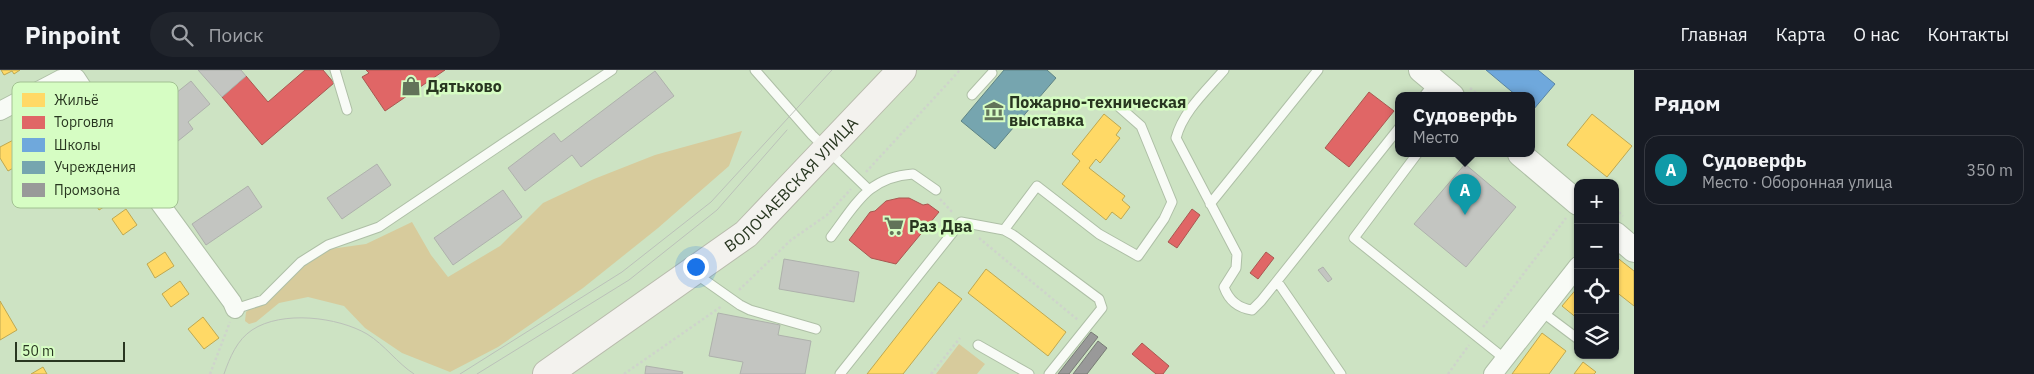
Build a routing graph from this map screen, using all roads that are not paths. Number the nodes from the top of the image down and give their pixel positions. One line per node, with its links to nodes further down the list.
1 (335, 70): 13 (lane)
2 (612, 70): 31 (lane)
3 (755, 70): 16 (lane)
4 (902, 70): 16 (main road, ВОЛОЧАЕВСКАЯ УЛИЦА)
5 (1224, 70): 22 (lane)
6 (1318, 70): 22 (lane)
7 (991, 71): 10 (lane)
8 (55, 82): 9 (street)
9 (79, 82)
10 (972, 95)
11 (1116, 104): 24 (lane)
12 (12, 105): 14 (street)
13 (347, 110)
14 (0, 111)
15 (1395, 133): 30 (lane)
16 (826, 150): 19 (lane); 29 (main road, ВОЛОЧАЕВСКАЯ УЛИЦА)
17 (1415, 157): 36 (lane)
18 (1524, 157): 21 (street)
19 (868, 189): 20 (lane); 25 (lane)
20 (936, 190)
21 (1574, 200)
22 (1210, 204): 30 (lane)
23 (163, 208): 31 (street)
24 (1004, 230): 38 (lane); 40 (lane)
25 (831, 237)
26 (1619, 237): 27 (street)
27 (1634, 250)
28 (1576, 269): 32 (street)
29 (694, 272): 33 (lane); 37 (main road, ВОЛОЧАЕВСКАЯ УЛИЦА)
30 (1277, 281): 41 (lane)
31 (235, 309)
32 (1542, 312): 34 (lane); 36 (street)
33 (816, 329)
34 (1574, 336)
35 (978, 345): 39 (lane)
36 (1505, 359): 42 (street)
37 (547, 374)
38 (840, 374)
39 (1029, 374)
40 (1049, 374)
41 (1341, 374)
42 (1493, 374)

